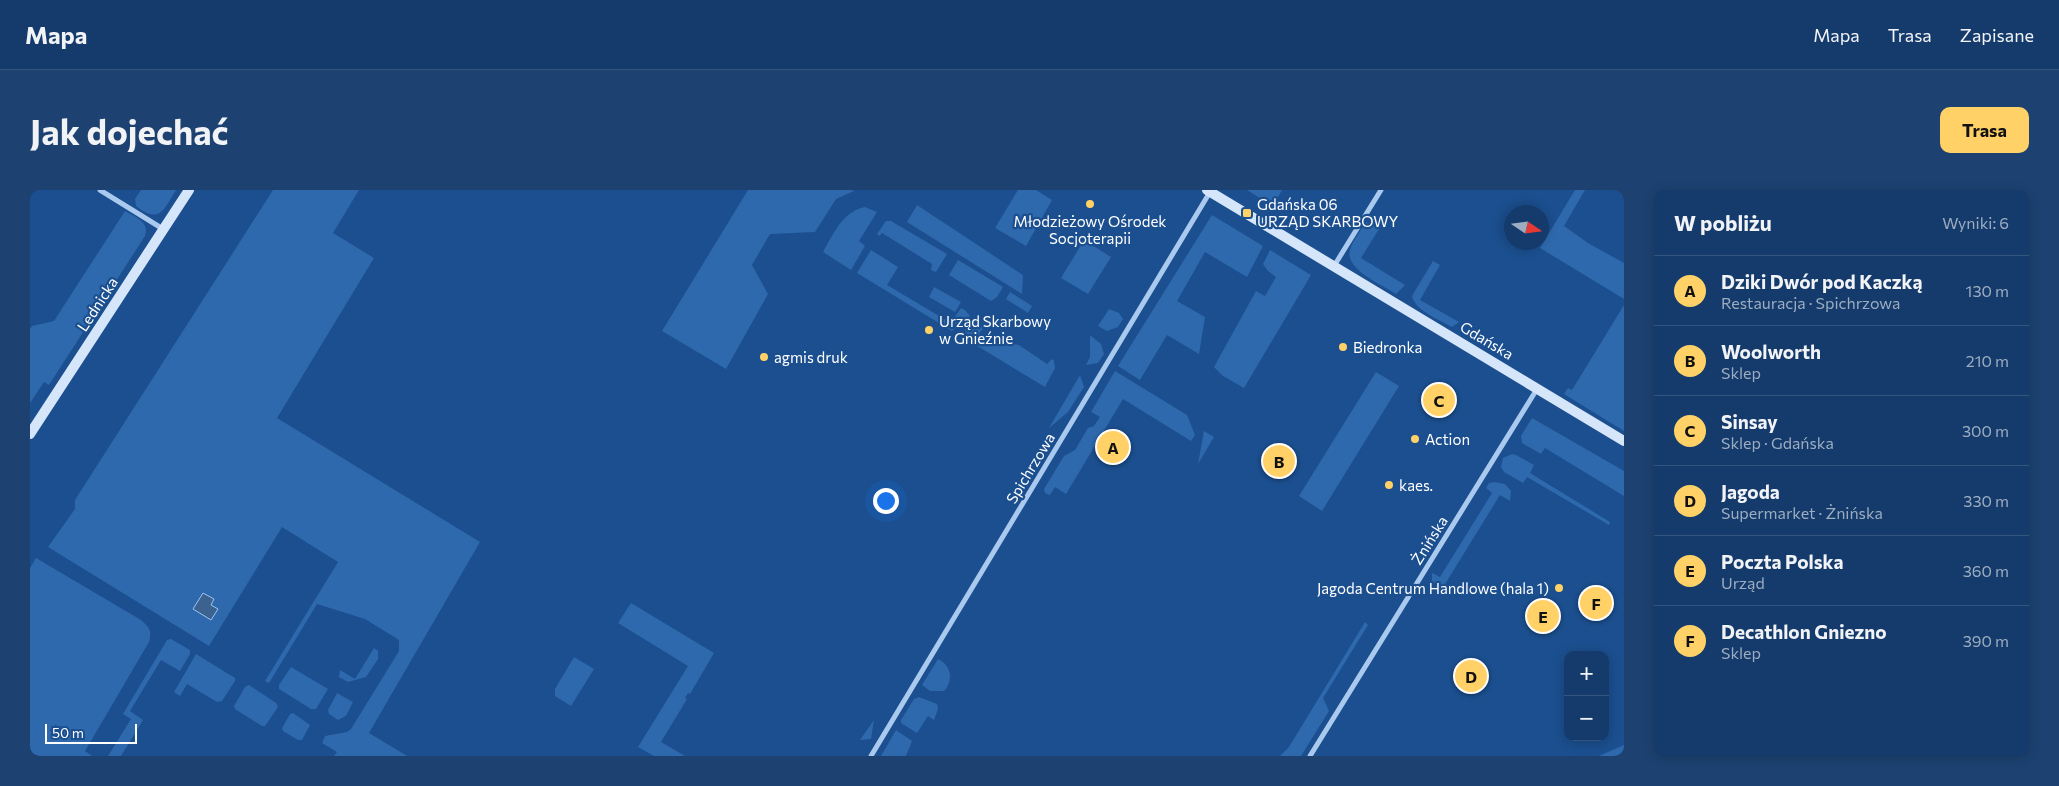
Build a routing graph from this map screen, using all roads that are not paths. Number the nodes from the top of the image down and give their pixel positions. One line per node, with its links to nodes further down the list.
1 (100, 190): 5 (street)
2 (189, 190): 5 (street, Lednicka)
3 (1381, 190): 6 (street)
4 (1208, 191): 6 (street, Gdańska); 10 (street, Spichrzowa)
5 (164, 229): 8 (street, Lednicka)
6 (1334, 266): 7 (street, Gdańska)
7 (1537, 388): 9 (street, Gdańska); 11 (street, Żnińska)
8 (30, 434)
9 (1624, 441)
10 (871, 756)
11 (1310, 756)

